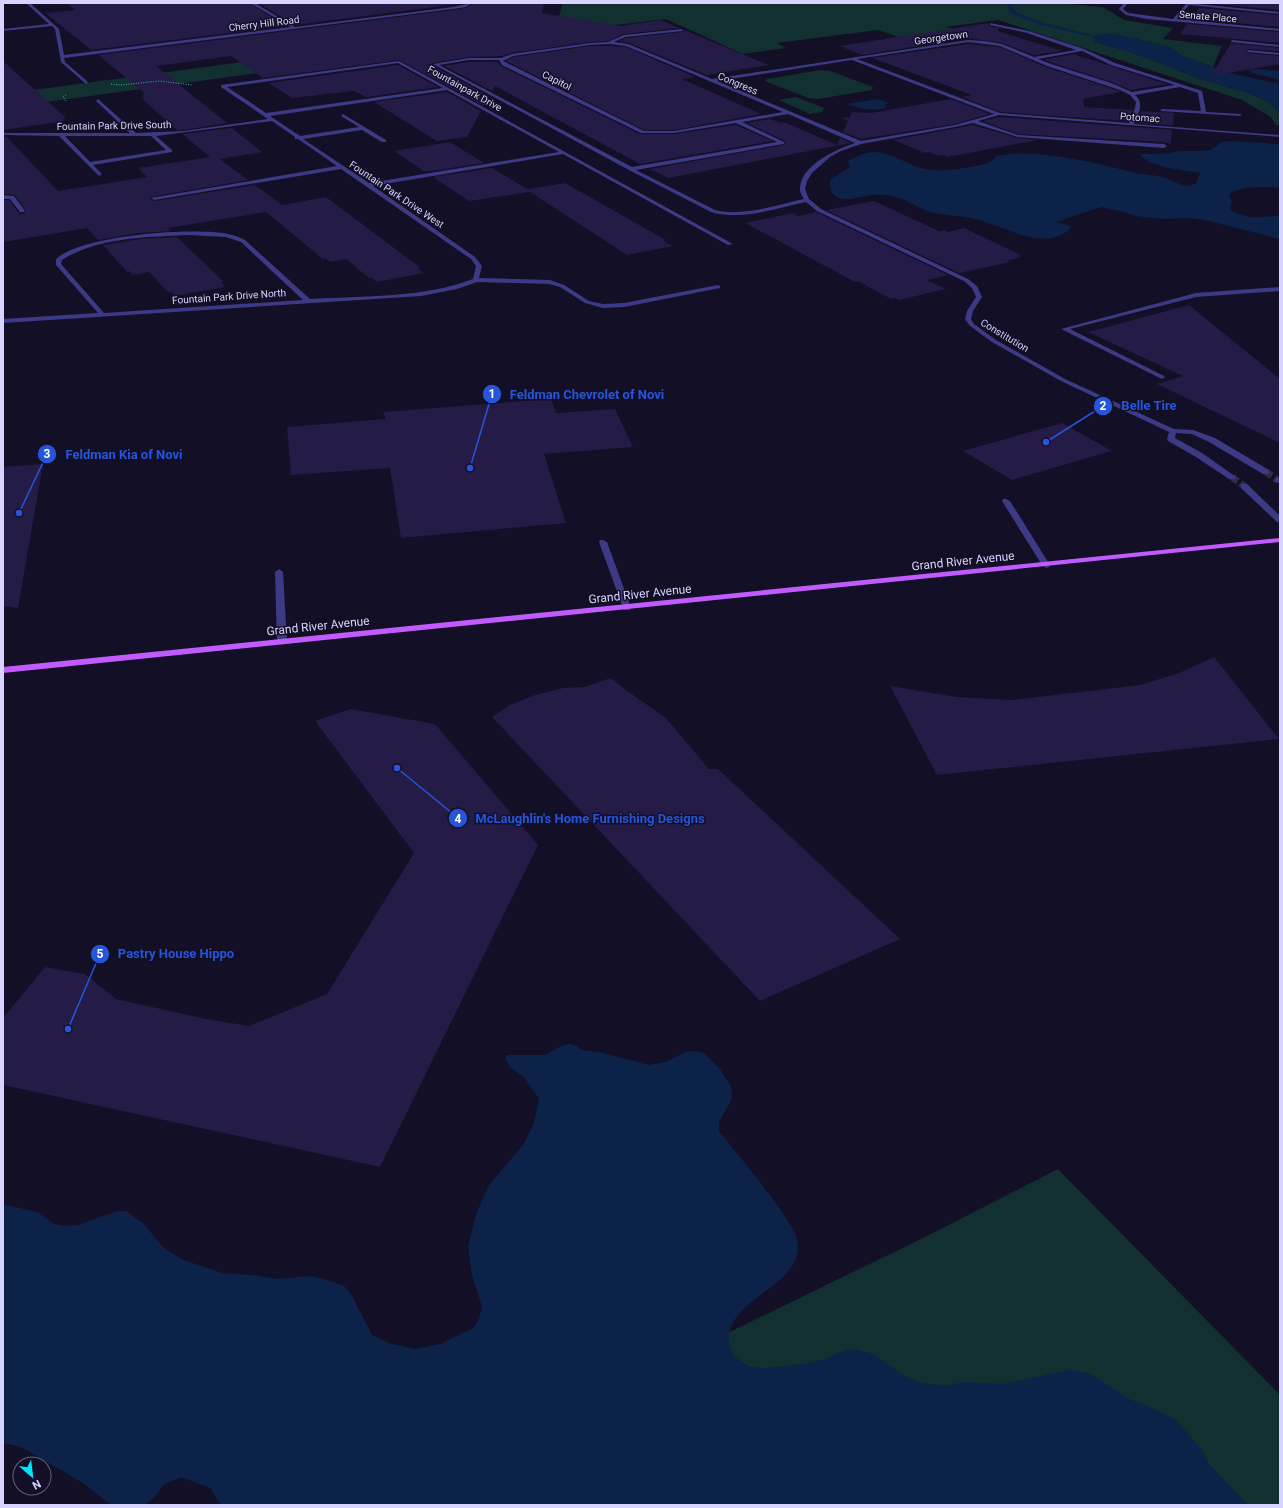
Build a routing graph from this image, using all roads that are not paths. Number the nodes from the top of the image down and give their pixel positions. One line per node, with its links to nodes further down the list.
1 (28, 3): 8 (street)
2 (252, 3): 9 (street)
3 (1126, 3): 6 (street, Senate Place)
4 (469, 4): 9 (street, Cherry Hill Road)
5 (1280, 13): 6 (street)
6 (1174, 20): 12 (street, Senate Place)
7 (991, 24): 16 (street)
8 (53, 25): 10 (street); 19 (street)
9 (295, 28): 19 (street, Cherry Hill Road)
10 (3, 30)
11 (682, 30): 14 (street, Capitol)
12 (1280, 30)
13 (1232, 41): 15 (street)
14 (609, 43): 21 (street, Capitol); 23 (street, Congress)
15 (1280, 46)
16 (1083, 50): 20 (street); 25 (street)
17 (1248, 51): 18 (street)
18 (1280, 54)
19 (62, 57): 24 (street)
20 (1034, 58): 22 (street, Georgetown); 27 (street, Georgetown)
21 (502, 59): 37 (street, Capitol); 53 (street)
22 (852, 59): 23 (street, Georgetown); 32 (street, Potomac)
23 (710, 81): 30 (street, Congress)
24 (86, 83)
25 (1181, 85): 27 (street); 31 (street)
26 (447, 89): 33 (street); 33 (street, Fountainpark Drive); 50 (street, Fountainpark Drive)
27 (1131, 94): 39 (street)
28 (98, 100): 44 (street)
29 (1162, 110): 31 (street)
30 (787, 113): 37 (street, Capitol); 48 (street, Congress)
31 (1204, 113): 35 (street)
32 (999, 114): 38 (street, Potomac); 39 (street, Potomac)
33 (265, 115): 36 (street, Fountainpark Drive)
34 (343, 115): 40 (street)
35 (1240, 115)
36 (271, 120): 43 (street, Fountain Park Drive South); 46 (street, Fountain Park Drive West)
37 (736, 121): 53 (street)
38 (974, 121): 48 (street, Potomac); 49 (street)
39 (1131, 125): 45 (street, Potomac)
40 (363, 128): 46 (street); 47 (street)
41 (3, 134): 42 (street, Fountain Park Drive South)
42 (61, 135): 44 (street, Fountain Park Drive South); 51 (street)
43 (152, 135): 44 (street, Fountain Park Drive South); 51 (street)
44 (136, 136)
45 (1280, 136)
46 (298, 138): 52 (street, Fountain Park Drive West)
47 (384, 141)
48 (860, 143): 58 (street, Potomac)
49 (1164, 146)
50 (563, 153): 55 (street); 60 (street, Fountainpark Drive)
51 (89, 164): 54 (street)
52 (341, 167): 55 (street, Fountain Park Drive West); 57 (street)
53 (631, 169): 58 (street)
54 (99, 174)
55 (368, 185): 61 (street, Fountain Park Drive West)
56 (3, 197): 59 (street)
57 (154, 198)
58 (808, 200): 68 (street, Constitution)
59 (22, 211)
60 (730, 244)
61 (476, 280): 62 (street); 64 (street, Fountain Park Drive North)
62 (718, 287)
63 (1280, 290): 67 (street)
64 (308, 301): 65 (street, Fountain Park Drive North); 65 (street)
65 (102, 314): 66 (street, Fountain Park Drive North)
66 (3, 321)
67 (1162, 377)
68 (1173, 430): 69 (street, Constitution); 70 (street)
69 (1266, 472)
70 (1232, 477)
71 (1244, 486): 73 (street)
72 (1006, 501): 76 (street)
73 (1280, 520)
74 (1280, 540): 76 (main road, Grand River Avenue)
75 (603, 542): 78 (street)
76 (1046, 565): 78 (main road, Grand River Avenue)
77 (280, 572): 79 (street)
78 (627, 608): 79 (main road, Grand River Avenue)
79 (282, 642): 80 (main road, Grand River Avenue)
80 (3, 670)

